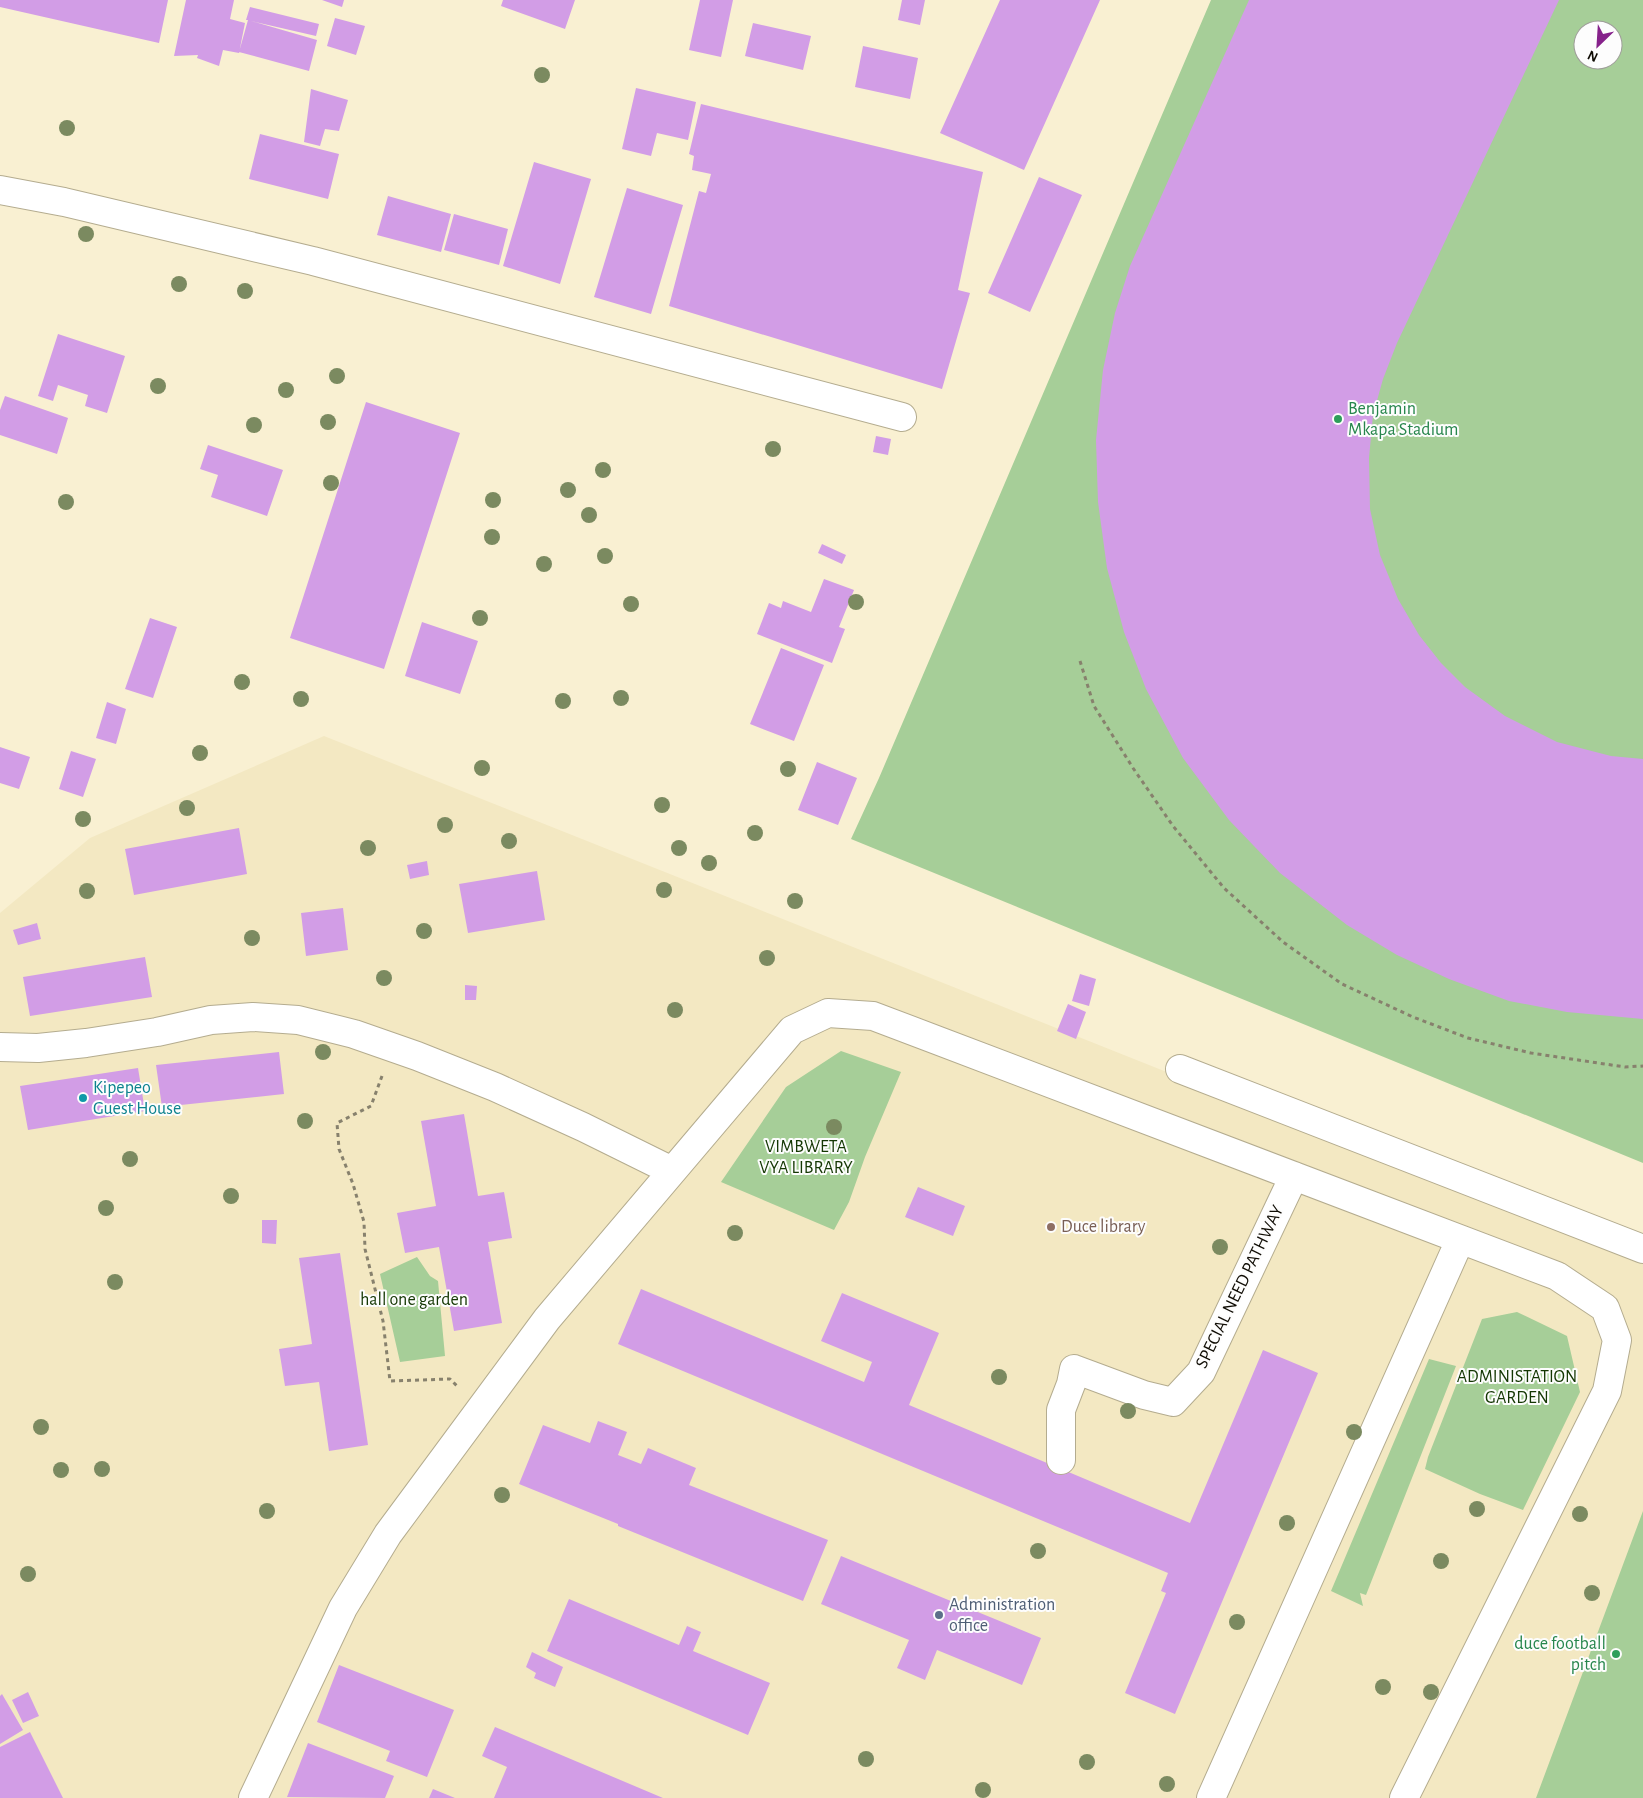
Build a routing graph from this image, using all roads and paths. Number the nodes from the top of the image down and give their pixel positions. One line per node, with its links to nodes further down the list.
1 (0, 190): 2 (street)
2 (902, 417)
3 (1080, 661): 6 (path)
4 (372, 1040): 5 (street); 8 (street); 12 (path)
5 (0, 1047)
6 (1643, 1066)
7 (1180, 1069): 11 (street)
8 (672, 1171): 9 (street); 12 (street)
9 (1294, 1176): 10 (street); 13 (street, SPECIAL NEED PATHWAY)
10 (1460, 1240): 15 (street); 16 (street)
11 (1643, 1249)
12 (480, 1409): 14 (street)
13 (1061, 1460)
14 (253, 1798)
15 (1211, 1798)
16 (1404, 1798)

